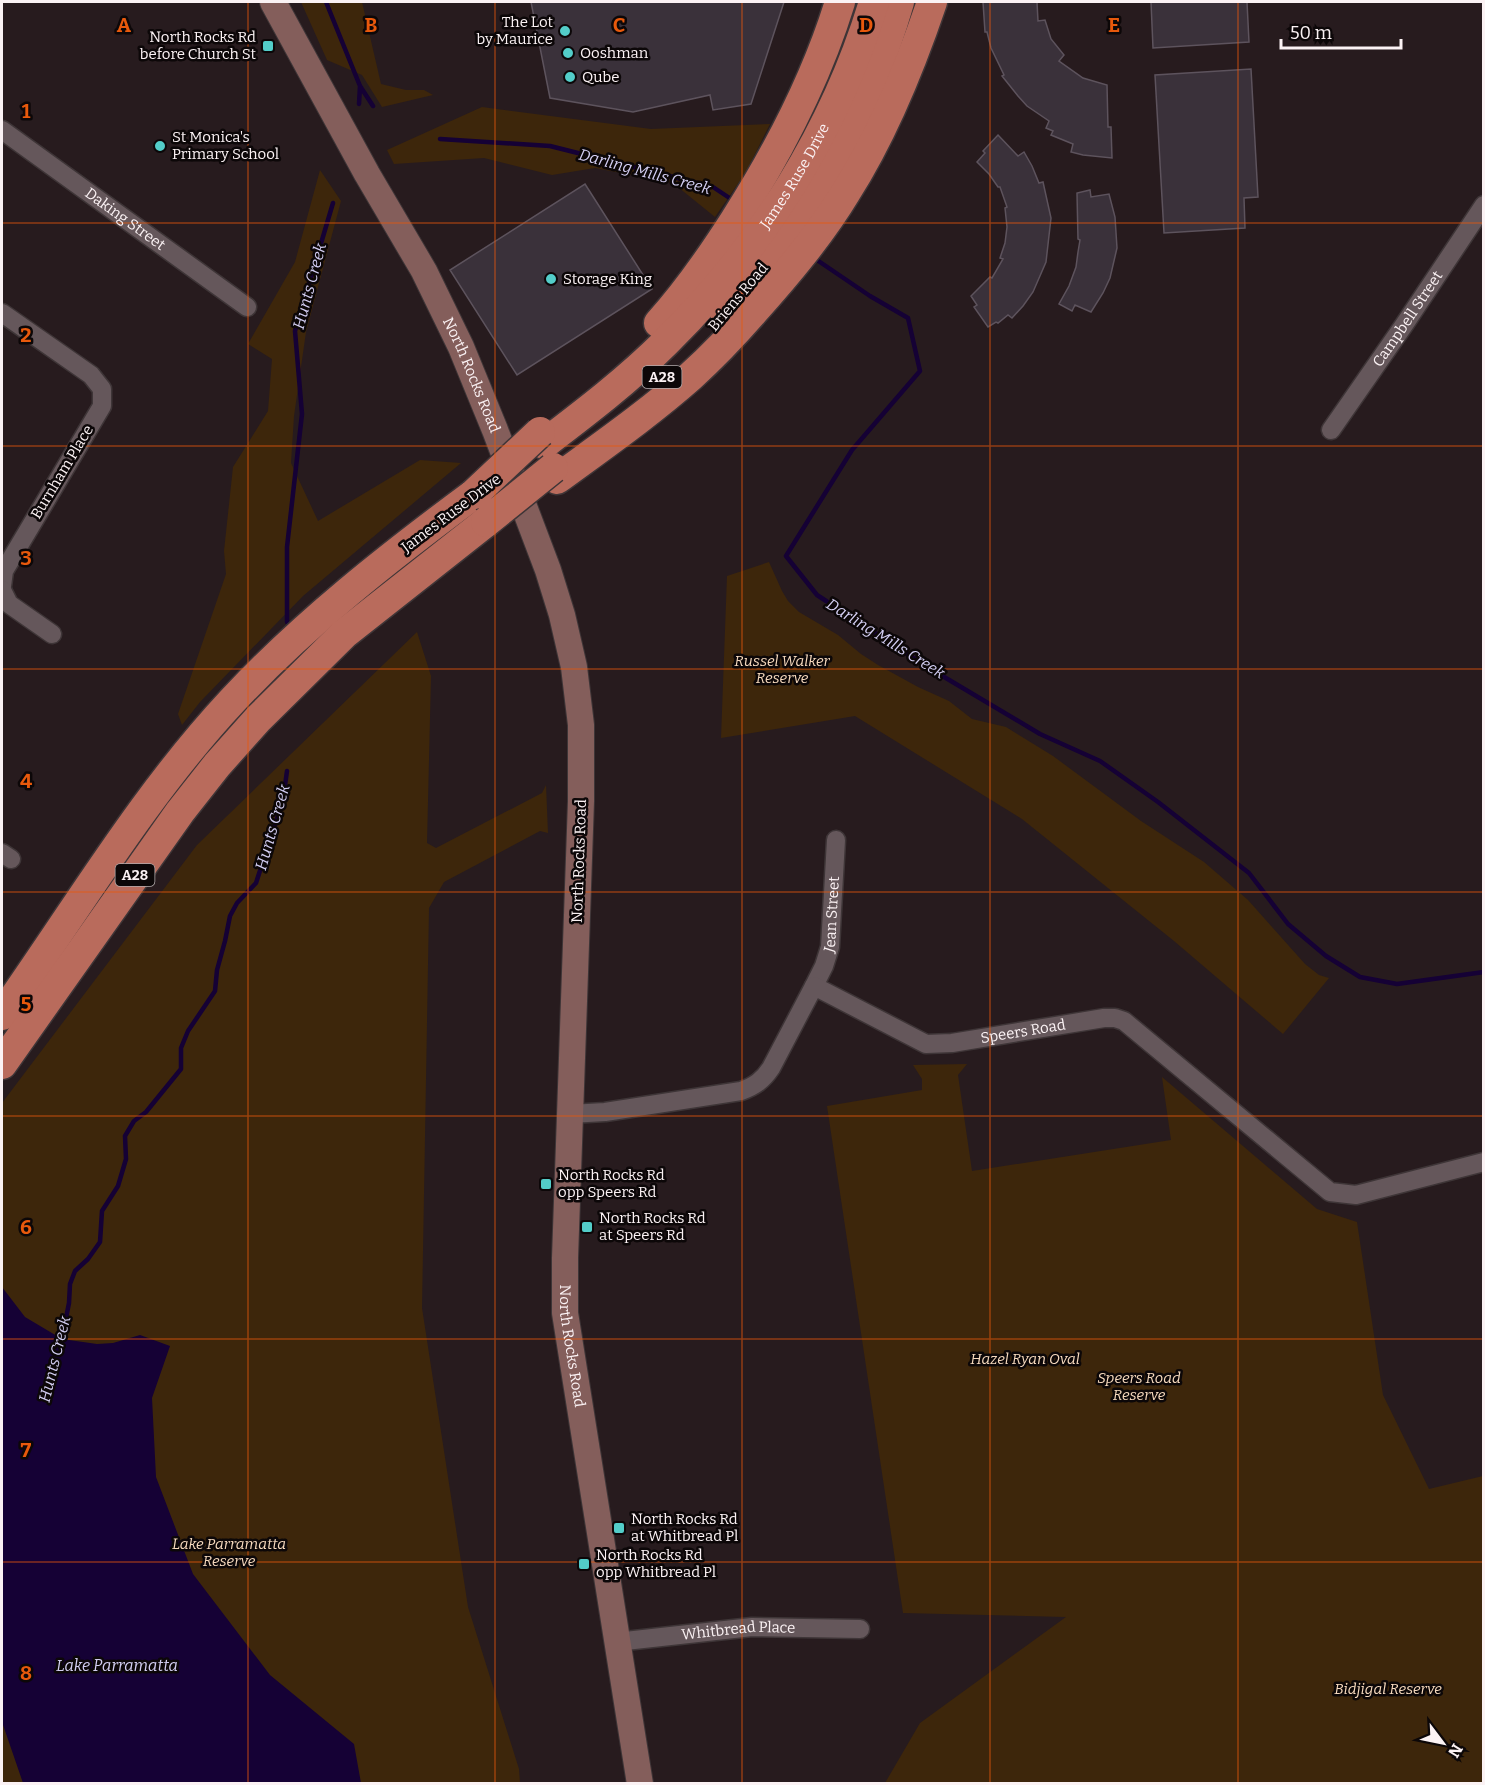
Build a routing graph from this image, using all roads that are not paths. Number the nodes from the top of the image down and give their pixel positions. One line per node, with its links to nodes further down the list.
1 (273, 2): 20 (main road, North Rocks Road)
2 (840, 2): 9 (highway)
3 (874, 2): 7 (highway, James Ruse Drive / A28)
4 (899, 2): 7 (highway, Briens Road / A28)
5 (932, 2): 7 (highway)
6 (2, 130): 10 (street, Daking Street)
7 (815, 195): 9 (highway, Briens Road / A28)
8 (1484, 205): 12 (street, Campbell Street)
9 (748, 267): 13 (highway, James Ruse Drive / A28); 13 (highway)
10 (247, 307)
11 (2, 313): 14 (street, Burnham Place)
12 (1331, 430)
13 (548, 456): 18 (highway, James Ruse Drive / A28, bridge); 19 (highway, James Ruse Drive / A28, bridge)
14 (2, 588): 15 (street, Burnham Place)
15 (52, 634)
16 (836, 840): 17 (street, Jean Street)
17 (814, 987): 20 (street); 21 (street, Speers Road)
18 (2, 1014)
19 (2, 1064)
20 (570, 1114): 23 (main road, North Rocks Road)
21 (1484, 1162)
22 (860, 1629): 23 (street, Whitbread Place)
23 (616, 1642): 24 (main road, North Rocks Road)
24 (640, 1784)

